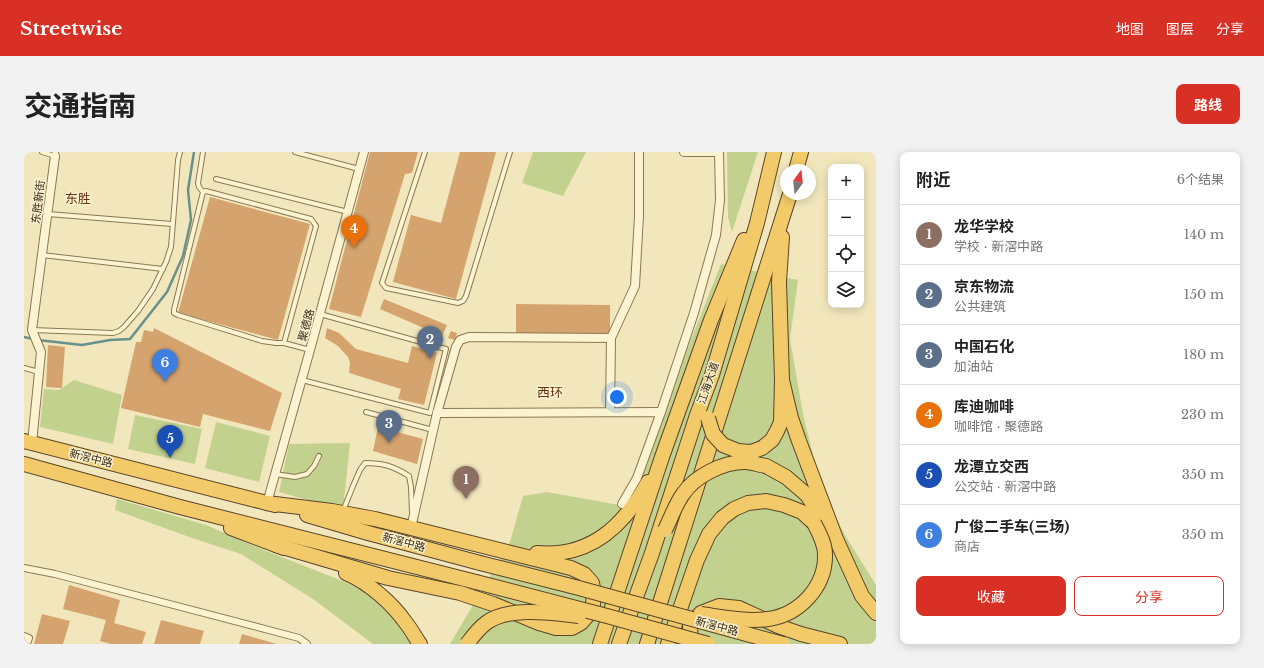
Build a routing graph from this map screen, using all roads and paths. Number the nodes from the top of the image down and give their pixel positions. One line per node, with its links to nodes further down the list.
1 (42, 152): 13 (lane, 东胜新街)
2 (180, 152): 23 (lane)
3 (203, 152): 18 (lane)
4 (295, 152): 15 (lane)
5 (364, 152): 15 (street, 聚德路)
6 (425, 152): 7 (lane)
7 (510, 152)
8 (640, 152): 28 (street)
9 (684, 152): 10 (street)
10 (719, 152): 38 (street)
11 (774, 152): 17 (highway, 江海大道)
12 (801, 152): 14 (highway)
13 (55, 154): 21 (street, 东胜新街)
14 (798, 164)
15 (360, 169): 20 (street, 聚德路)
16 (216, 179): 20 (lane)
17 (767, 182): 33 (highway, 江海大道); 43 (highway)
18 (203, 192): 29 (lane); 29 (lane)
19 (788, 200): 22 (highway, 江海大道)
20 (348, 212): 26 (street, 聚德路)
21 (47, 214): 23 (lane); 24 (street, 东胜新街)
22 (784, 214): 35 (highway); 55 (highway, 江海大道)
23 (172, 224): 25 (lane)
24 (42, 254): 25 (lane); 27 (street, 东胜新街)
25 (163, 269): 27 (lane)
26 (320, 314): 30 (street, 聚德路); 34 (lane)
27 (33, 332): 32 (street)
28 (611, 338): 37 (street); 39 (street)
29 (284, 343): 30 (lane)
30 (310, 350): 34 (street, 聚德路)
31 (24, 368): 32 (lane)
32 (39, 372): 41 (street)
33 (712, 375): 35 (highway, bridge); 57 (highway, 江海大道)
34 (302, 380): 45 (street, 聚德路)
35 (782, 380): 51 (highway)
36 (366, 412): 40 (lane)
37 (610, 412): 38 (street); 39 (street)
38 (661, 412): 47 (street)
39 (437, 413): 40 (street)
40 (434, 431): 50 (street)
41 (28, 442): 46 (highway, 新滘中路)
42 (319, 456): 45 (lane)
43 (662, 457): 52 (highway); 63 (highway)
44 (24, 464): 48 (highway, 新滘中路)
45 (275, 474): 46 (street, 聚德路)
46 (267, 503): 49 (highway); 55 (highway, 新滘中路, bridge)
47 (622, 504)
48 (180, 507): 53 (highway); 57 (highway, 新滘中路, bridge)
49 (343, 513): 50 (highway); 50 (lane)
50 (412, 525): 52 (highway)
51 (836, 539): 56 (highway); 57 (highway, bridge)
52 (464, 542): 53 (highway)
53 (276, 545): 61 (highway)
54 (24, 568): 60 (street)
55 (652, 612): 65 (highway); 66 (highway); 67 (highway, bridge); 70 (highway, 新滘中路, bridge)
56 (876, 613)
57 (632, 617): 62 (highway, bridge); 64 (highway); 69 (highway, 新滘中路, bridge)
58 (24, 636): 59 (street)
59 (27, 644)
60 (307, 644)
61 (420, 644)
62 (467, 644)
63 (600, 644)
64 (619, 644)
65 (644, 644)
66 (647, 644)
67 (668, 644)
68 (690, 644): 71 (highway)
69 (708, 644)
70 (783, 644)
71 (840, 644)

